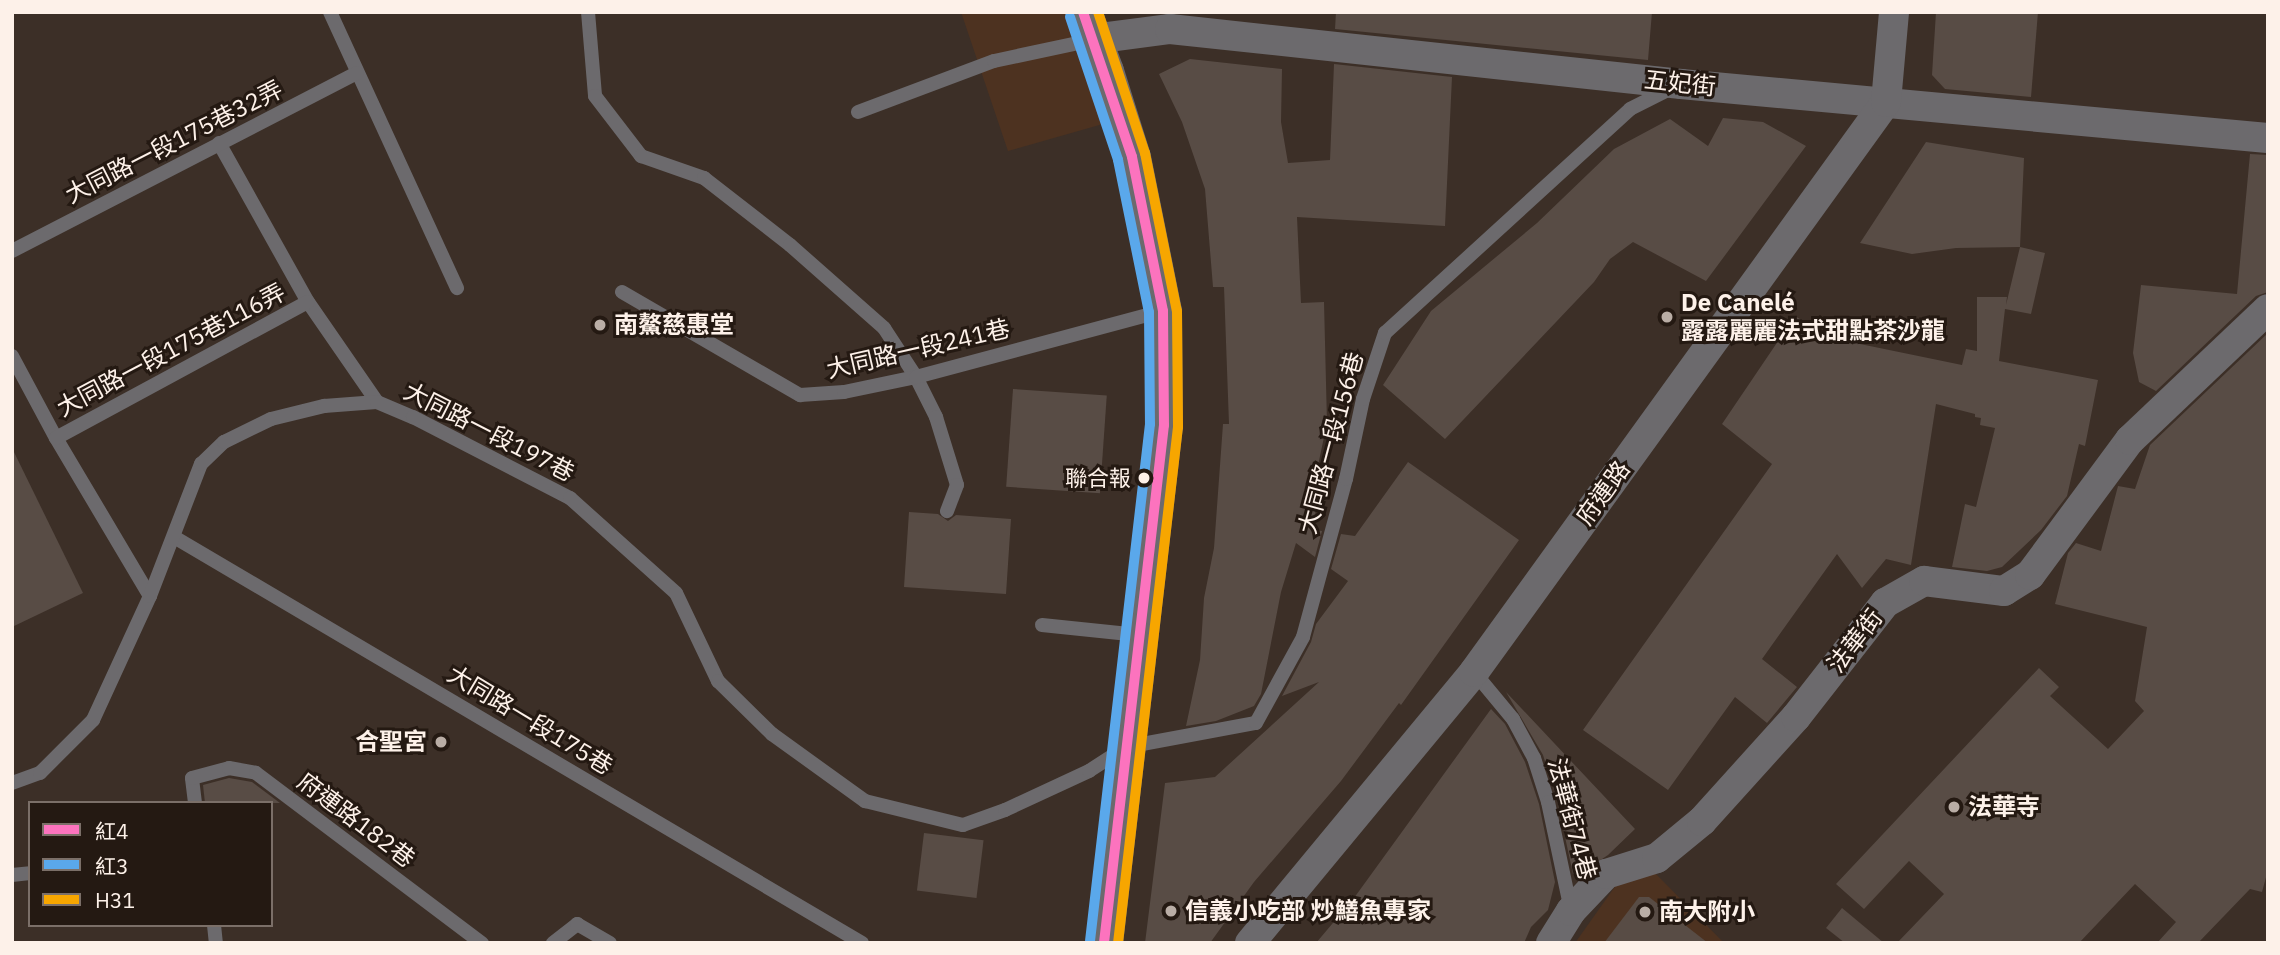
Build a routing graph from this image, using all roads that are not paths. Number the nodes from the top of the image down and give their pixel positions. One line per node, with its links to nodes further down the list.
1 (330, 12): 5 (lane)
2 (588, 12): 18 (lane)
3 (1894, 12): 7 (street)
4 (1088, 26): 6 (street, 五妃街); 8 (lane); 16 (street)
5 (357, 73): 10 (lane, 大同路一段175巷32弄); 12 (lane)
6 (1681, 83): 7 (street, 五妃街); 27 (lane, 大同路一段156巷)
7 (1886, 102): 9 (street, 五妃街); 26 (street, 府連路)
8 (858, 112)
9 (2268, 138)
10 (219, 143): 11 (lane, 大同路一段175巷32弄); 14 (lane)
11 (12, 251)
12 (457, 288)
13 (622, 292): 18 (lane, 大同路一段241巷)
14 (308, 302): 19 (lane); 20 (lane, 大同路一段175巷116弄)
15 (2268, 309): 30 (street, 法華街)
16 (1163, 311): 18 (lane, 大同路一段241巷); 25 (street)
17 (12, 356): 20 (lane)
18 (916, 377): 21 (lane)
19 (377, 402): 22 (lane, 大同路一段197巷); 27 (lane, 大同路一段197巷)
20 (56, 438): 23 (lane)
21 (947, 511)
22 (174, 537): 23 (lane, 大同路一段197巷); 34 (lane, 大同路一段175巷)
23 (150, 596): 28 (lane, 大同路一段197巷)
24 (1042, 625): 25 (lane)
25 (1142, 635): 27 (street)
26 (1474, 672): 30 (lane, 法華街74巷); 36 (street, 府連路)
27 (1126, 747): 35 (street)
28 (12, 783)
29 (195, 801): 31 (lane, 府連路182巷)
30 (1572, 911): 37 (street, 法華街)
31 (482, 943)
32 (553, 943): 33 (lane)
33 (610, 943)
34 (862, 943)
35 (1104, 943)
36 (1250, 943)
37 (1551, 943)

